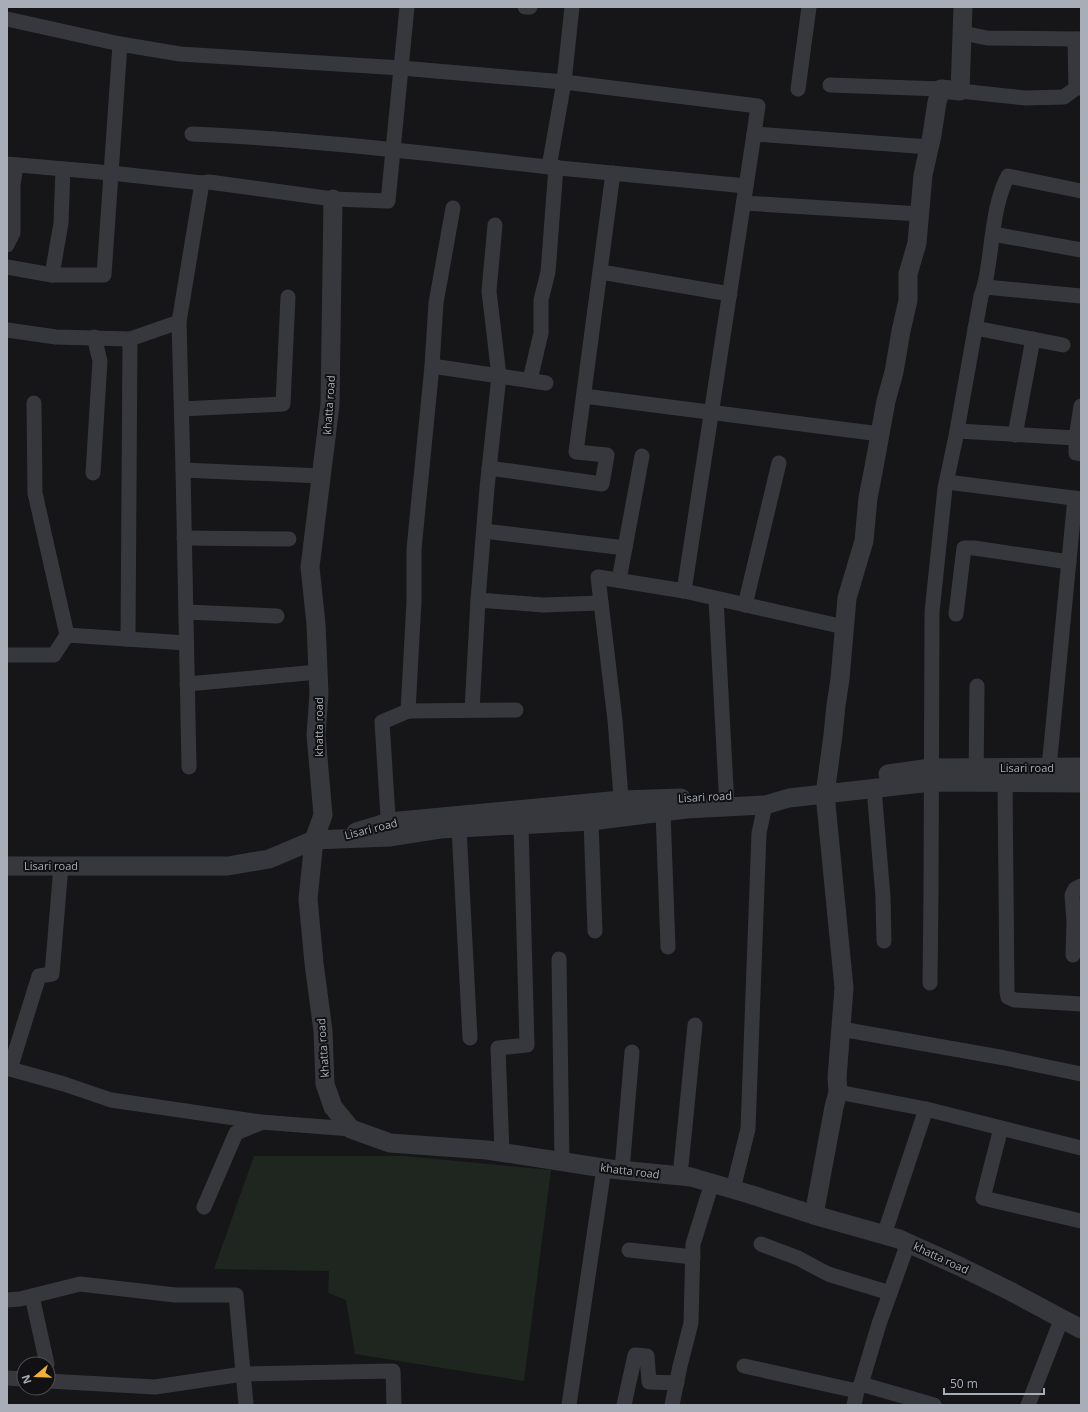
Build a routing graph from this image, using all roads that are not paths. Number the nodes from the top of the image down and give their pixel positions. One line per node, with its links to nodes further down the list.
1 (9, 7): 8 (street)
2 (407, 7): 13 (street)
3 (525, 7): 4 (street)
4 (530, 7)
5 (572, 7): 14 (street)
6 (809, 7): 17 (street)
7 (963, 7): 10 (street)
8 (7, 12)
9 (7, 18): 12 (street)
10 (963, 33): 11 (street); 19 (street)
11 (1078, 39): 16 (street)
12 (120, 44): 13 (street); 27 (street)
13 (401, 68): 14 (street); 23 (street)
14 (564, 82): 21 (street); 25 (street)
15 (830, 85): 18 (street)
16 (1079, 88): 19 (street)
17 (798, 89)
18 (940, 89): 19 (street); 22 (street)
19 (960, 91)
20 (192, 134): 23 (street)
21 (754, 134): 22 (street); 30 (street)
22 (929, 147): 35 (street)
23 (393, 149): 25 (street); 32 (street)
24 (11, 165): 26 (street); 38 (street)
25 (553, 167): 28 (street); 56 (street)
26 (63, 169): 27 (street); 42 (street)
27 (111, 173): 29 (street); 42 (street)
28 (613, 173): 30 (street); 41 (street)
29 (202, 184): 32 (street); 47 (street)
30 (746, 186): 33 (street)
31 (1081, 191): 37 (street)
32 (333, 199): 73 (street, khatta road)
33 (744, 203): 35 (street); 44 (street)
34 (454, 208): 54 (street)
35 (920, 214): 64 (street)
36 (495, 225): 55 (street)
37 (992, 234): 39 (street); 43 (street)
38 (7, 245)
39 (1081, 250)
40 (7, 267): 42 (street)
41 (601, 272): 44 (street); 58 (street)
42 (52, 275)
43 (985, 287): 45 (street); 48 (street)
44 (730, 294): 62 (street)
45 (1081, 296)
46 (288, 297): 61 (street)
47 (179, 322): 51 (street); 61 (street)
48 (975, 328): 52 (street); 63 (street)
49 (7, 330): 50 (street)
50 (94, 337): 51 (street); 72 (street)
51 (130, 339): 92 (street)
52 (1033, 339): 53 (street); 65 (street)
53 (1063, 345)
54 (432, 366): 55 (street); 100 (street)
55 (499, 376): 56 (street); 70 (street)
56 (530, 380): 57 (street)
57 (546, 382)
58 (584, 396): 62 (street); 70 (street)
59 (34, 403): 91 (street)
60 (1081, 406): 66 (street)
61 (182, 409): 71 (street)
62 (712, 413): 64 (street); 82 (street)
63 (957, 431): 65 (street); 74 (street)
64 (880, 434): 90 (street)
65 (1015, 435): 66 (street)
66 (1076, 438): 67 (street)
67 (1081, 454)
68 (642, 456): 79 (street)
69 (779, 463): 86 (street)
70 (489, 468): 76 (street)
71 (183, 470): 73 (street); 77 (street)
72 (93, 473)
73 (322, 476): 95 (street, khatta road)
74 (947, 482): 75 (street); 103 (street)
75 (1078, 498): 80 (street)
76 (484, 531): 79 (street); 84 (street)
77 (184, 538): 78 (street); 87 (street)
78 (288, 539)
79 (626, 548): 81 (street)
80 (1069, 562): 88 (street); 105 (street)
81 (619, 580): 82 (street); 85 (street)
82 (684, 591): 83 (street)
83 (716, 599): 86 (street); 110 (street)
84 (478, 600): 85 (street); 98 (street)
85 (601, 603): 112 (street)
86 (746, 605): 90 (street)
87 (186, 612): 89 (street); 93 (street)
88 (956, 614)
89 (277, 616)
90 (844, 627): 108 (street)
91 (67, 635): 92 (street); 94 (street)
92 (128, 639): 93 (street)
93 (186, 643): 96 (street)
94 (7, 655)
95 (318, 672): 96 (street); 118 (street, khatta road)
96 (187, 684): 101 (street)
97 (976, 686): 104 (street)
98 (472, 710): 99 (street); 100 (street)
99 (516, 710)
100 (408, 711): 117 (street)
101 (189, 767)
102 (1081, 767): 105 (street, Lisari road)
103 (931, 775): 104 (street, Lisari road); 108 (street, Lisari road); 109 (street, Lisari road); 127 (street)
104 (976, 775): 105 (street, Lisari road); 106 (street, Lisari road)
105 (1048, 775): 106 (street, Lisari road); 107 (street, Lisari road)
106 (1005, 782): 128 (street)
107 (1081, 783)
108 (826, 788): 109 (street, Lisari road); 110 (street, Lisari road); 111 (street, Lisari road); 130 (street)
109 (874, 788): 123 (street)
110 (727, 802): 111 (street, Lisari road); 112 (street, Lisari road); 113 (street, Lisari road)
111 (765, 805): 146 (street)
112 (622, 809): 113 (street, Lisari road); 114 (street, Lisari road); 117 (street, Lisari road)
113 (663, 812): 124 (street)
114 (592, 821): 115 (street, Lisari road); 122 (street)
115 (521, 825): 116 (street, Lisari road); 141 (street)
116 (459, 828): 117 (street, Lisari road); 131 (street)
117 (389, 830): 118 (street, Lisari road)
118 (322, 840): 120 (street, Lisari road); 139 (street, khatta road)
119 (7, 866): 120 (street, Lisari road)
120 (61, 866): 133 (street)
121 (1081, 886): 125 (street)
122 (595, 931)
123 (884, 941)
124 (668, 947)
125 (1073, 955)
126 (559, 959): 142 (street)
127 (930, 983)
128 (1081, 1004)
129 (695, 1025): 144 (street)
130 (841, 1029): 134 (street); 135 (street)
131 (470, 1038)
132 (632, 1052): 143 (street)
133 (9, 1068): 137 (street)
134 (1081, 1074)
135 (838, 1092): 136 (street); 148 (street)
136 (926, 1109): 138 (street); 150 (street)
137 (261, 1122): 139 (street); 147 (street)
138 (1001, 1128): 140 (street); 149 (street)
139 (351, 1129): 141 (street, khatta road)
140 (1081, 1148)
141 (502, 1152): 142 (street, khatta road)
142 (562, 1162): 143 (street, khatta road)
143 (613, 1169): 144 (street, khatta road); 168 (street)
144 (680, 1176): 145 (street, khatta road)
145 (712, 1183): 146 (street, khatta road); 154 (street)
146 (733, 1189): 148 (street, khatta road)
147 (204, 1207)
148 (814, 1215): 150 (street, khatta road)
149 (1081, 1221)
150 (884, 1235): 151 (street, khatta road)
151 (908, 1243): 155 (street); 158 (street, khatta road)
152 (761, 1244): 155 (street)
153 (629, 1250): 154 (street)
154 (692, 1257): 164 (street)
155 (890, 1293): 165 (street)
156 (32, 1296): 157 (street); 160 (street); 162 (street)
157 (7, 1300)
158 (1062, 1318): 159 (street, khatta road); 172 (street)
159 (1081, 1329)
160 (45, 1356)
161 (744, 1366): 165 (street)
162 (244, 1374): 163 (street); 166 (street); 167 (street)
163 (56, 1377)
164 (677, 1383): 169 (street); 170 (street)
165 (857, 1393): 171 (street)
166 (246, 1405)
167 (394, 1405)
168 (570, 1405)
169 (624, 1405)
170 (672, 1405)
171 (934, 1405)
172 (1028, 1405)

